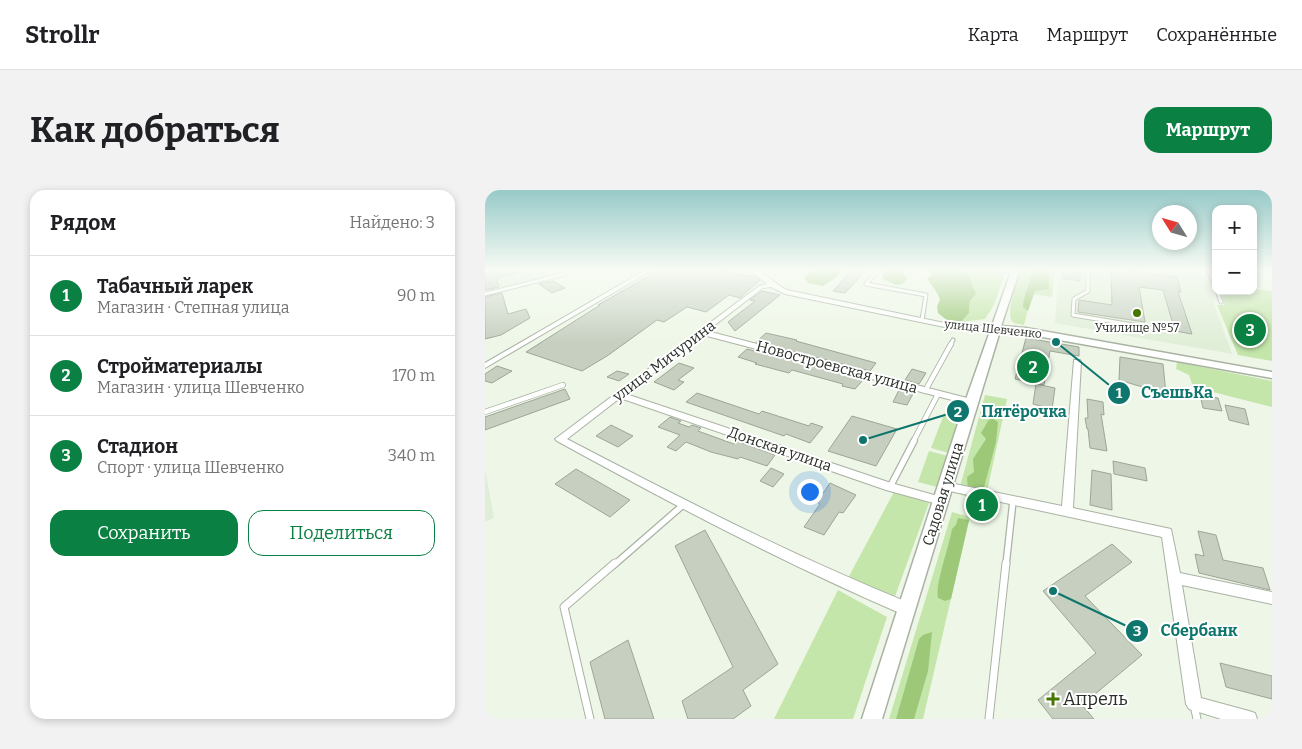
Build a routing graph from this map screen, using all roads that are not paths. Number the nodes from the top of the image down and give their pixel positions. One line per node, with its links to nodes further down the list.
1 (609, 294): 15 (street)
2 (752, 294): 12 (street, улица Мичурина)
3 (793, 294): 9 (street, улица Шевченко)
4 (919, 294): 9 (lane)
5 (1008, 294): 10 (street, Садовая улица)
6 (1083, 294): 11 (lane)
7 (1218, 295): 8 (lane)
8 (1221, 302)
9 (922, 320): 10 (street, улица Шевченко)
10 (997, 328): 16 (street, улица Шевченко); 21 (street, Садовая улица)
11 (1157, 329)
12 (702, 332): 18 (street, Новостроевская улица); 19 (street, улица Мичурина)
13 (953, 340): 18 (lane)
14 (1077, 362): 28 (street)
15 (485, 366)
16 (1272, 375)
17 (563, 385): 22 (lane)
18 (925, 391): 20 (street, Новостроевская улица)
19 (620, 394): 24 (street, Донская улица); 27 (street, улица Мичурина)
20 (938, 394): 21 (street, Новостроевская улица); 24 (lane)
21 (971, 402): 23 (street, Садовая улица)
22 (485, 412)
23 (945, 486): 25 (street); 26 (street, Садовая улица)
24 (890, 487): 26 (street, Донская улица)
25 (1013, 500): 28 (street); 35 (lane)
26 (941, 501): 31 (street, Садовая улица)
27 (683, 505): 31 (street); 33 (lane)
28 (1067, 512): 29 (street)
29 (1175, 578): 30 (street); 32 (street)
30 (1272, 598)
31 (907, 609): 34 (street, Садовая улица)
32 (1195, 712): 36 (street)
33 (590, 719)
34 (872, 719)
35 (989, 719)
36 (1249, 719)

